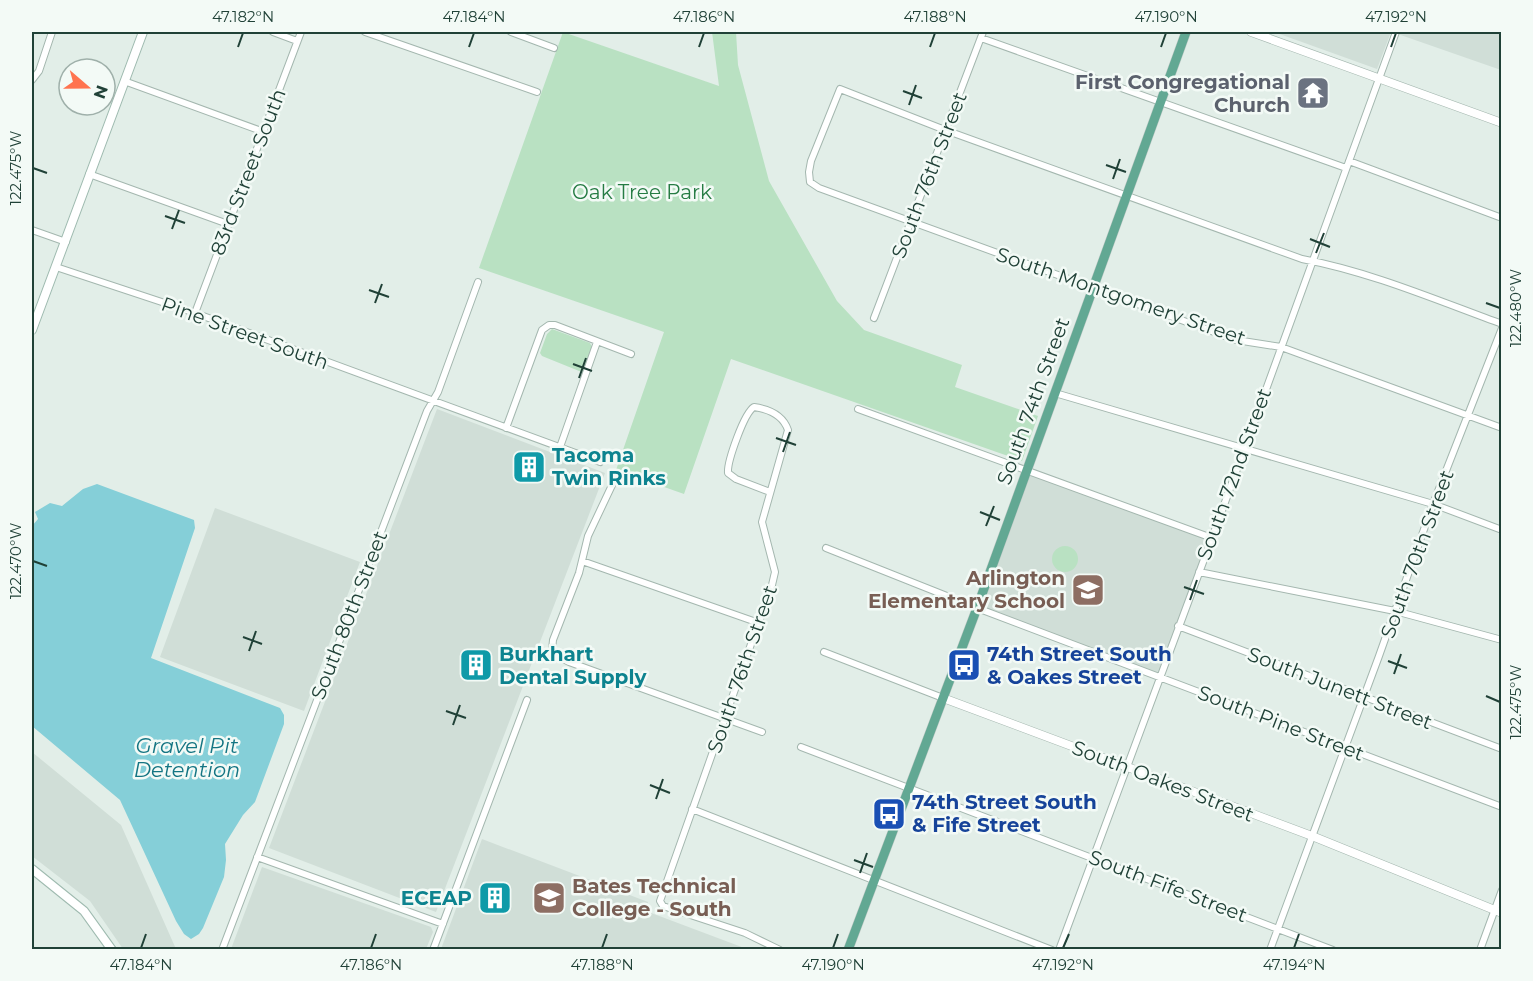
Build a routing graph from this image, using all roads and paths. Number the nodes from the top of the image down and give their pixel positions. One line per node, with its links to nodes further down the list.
1 (52, 32): 14 (street)
2 (143, 32): 15 (main road)
3 (273, 32): 11 (street)
4 (301, 32): 11 (street, 83rd Street South)
5 (365, 32): 16 (street)
6 (511, 32): 12 (street)
7 (1186, 32): 17 (main road, South 74th Street)
8 (1251, 32): 13 (street)
9 (1396, 32): 13 (street, South 72nd Street)
10 (982, 35): 17 (street); 19 (street, South 76th Street)
11 (297, 40): 20 (street, 83rd Street South)
12 (554, 48)
13 (1380, 78): 18 (street); 21 (street, South 72nd Street)
14 (33, 80)
15 (124, 81): 20 (street); 23 (main road)
16 (537, 92)
17 (1160, 104): 22 (street); 24 (main road, South 74th Street)
18 (1502, 123)
19 (945, 130): 24 (street); 26 (street, South 76th Street); 26 (street, South Montgomery Street)
20 (264, 132): 27 (street, 83rd Street South)
21 (1349, 161): 22 (street, South 72nd Street); 25 (street)
22 (1346, 168): 30 (street, South 72nd Street)
23 (89, 174): 27 (street); 29 (main road)
24 (1126, 196): 30 (street); 33 (main road, South 74th Street)
25 (1502, 218)
26 (909, 221): 33 (street, South Montgomery Street); 35 (street, South 76th Street)
27 (228, 224): 34 (street, 83rd Street South)
28 (32, 230): 29 (street)
29 (66, 242): 31 (main road)
30 (1312, 261): 36 (street); 39 (street, South 72nd Street)
31 (56, 267): 34 (street, Pine Street South); 37 (main road)
32 (478, 282): 42 (street, South 80th Street)
33 (1093, 288): 39 (street, South Montgomery Street); 41 (main road, South 74th Street)
34 (195, 313): 42 (street, Pine Street South)
35 (874, 318)
36 (1502, 326): 44 (street, South 70th Street)
37 (32, 330)
38 (597, 342): 40 (street); 45 (street); 47 (street)
39 (1281, 348): 44 (street, South Montgomery Street); 48 (street, South 72nd Street)
40 (631, 354)
41 (1055, 393): 48 (street); 50 (main road, South 74th Street)
42 (433, 400): 45 (street); 79 (street, South 80th Street)
43 (858, 409): 50 (street)
44 (1468, 415): 46 (street, South Montgomery Street); 53 (street, South 70th Street)
45 (506, 428): 47 (street)
46 (1502, 428)
47 (560, 447): 49 (street)
48 (1243, 449): 53 (street); 55 (street, South 72nd Street)
49 (600, 462)
50 (1028, 471): 55 (street); 59 (main road, South 74th Street)
51 (614, 481): 57 (street)
52 (770, 492): 52 (street, South 76th Street); 61 (street, South 76th Street)
53 (1433, 504): 54 (street); 60 (street, South 70th Street)
54 (1502, 530)
55 (1212, 538): 58 (street, South 72nd Street)
56 (826, 548): 59 (street, South Pine Street)
57 (582, 561): 61 (street); 69 (street)
58 (1199, 572): 60 (street); 62 (street, South 72nd Street)
59 (977, 608): 65 (street, South Pine Street); 67 (main road, South 74th Street)
60 (1395, 611): 63 (street); 66 (street, South 70th Street)
61 (759, 623): 69 (street, South 76th Street)
62 (1178, 627): 65 (street, South 72nd Street); 66 (street, South Junett Street)
63 (1502, 640)
64 (824, 652): 67 (street, South Oakes Street)
65 (1159, 677): 72 (street, South Pine Street); 74 (street, South 72nd Street)
66 (1364, 697): 72 (street, South 70th Street); 73 (street, South Junett Street)
67 (943, 698): 74 (street, South Oakes Street); 75 (main road, South 74th Street)
68 (527, 700): 85 (street)
69 (725, 719): 70 (street); 77 (street, South 76th Street)
70 (762, 732)
71 (801, 747): 75 (street, South Fife Street)
72 (1346, 747): 76 (street, South Pine Street); 78 (street, South 70th Street)
73 (1502, 749)
74 (1126, 766): 78 (street, South Oakes Street); 80 (street, South 72nd Street)
75 (909, 788): 80 (street, South Fife Street); 82 (main road, South 74th Street)
76 (1502, 807)
77 (692, 809): 82 (street); 90 (street, South 76th Street)
78 (1312, 836): 84 (street, South Oakes Street); 86 (street, South 70th Street)
79 (257, 857): 85 (street); 88 (street, South 80th Street)
80 (1092, 857): 86 (street, South Fife Street); 93 (street, South 72nd Street)
81 (32, 869): 87 (main road)
82 (875, 879): 91 (main road, South 74th Street); 92 (street)
83 (1502, 890): 84 (street)
84 (1498, 911): 96 (street)
85 (442, 924): 89 (street)
86 (1278, 928): 94 (street, South 70th Street); 95 (street, South Fife Street)
87 (112, 950)
88 (222, 950)
89 (433, 950)
90 (780, 950)
91 (848, 950)
92 (1052, 950)
93 (1059, 950)
94 (1270, 950)
95 (1333, 950)
96 (1480, 950)

